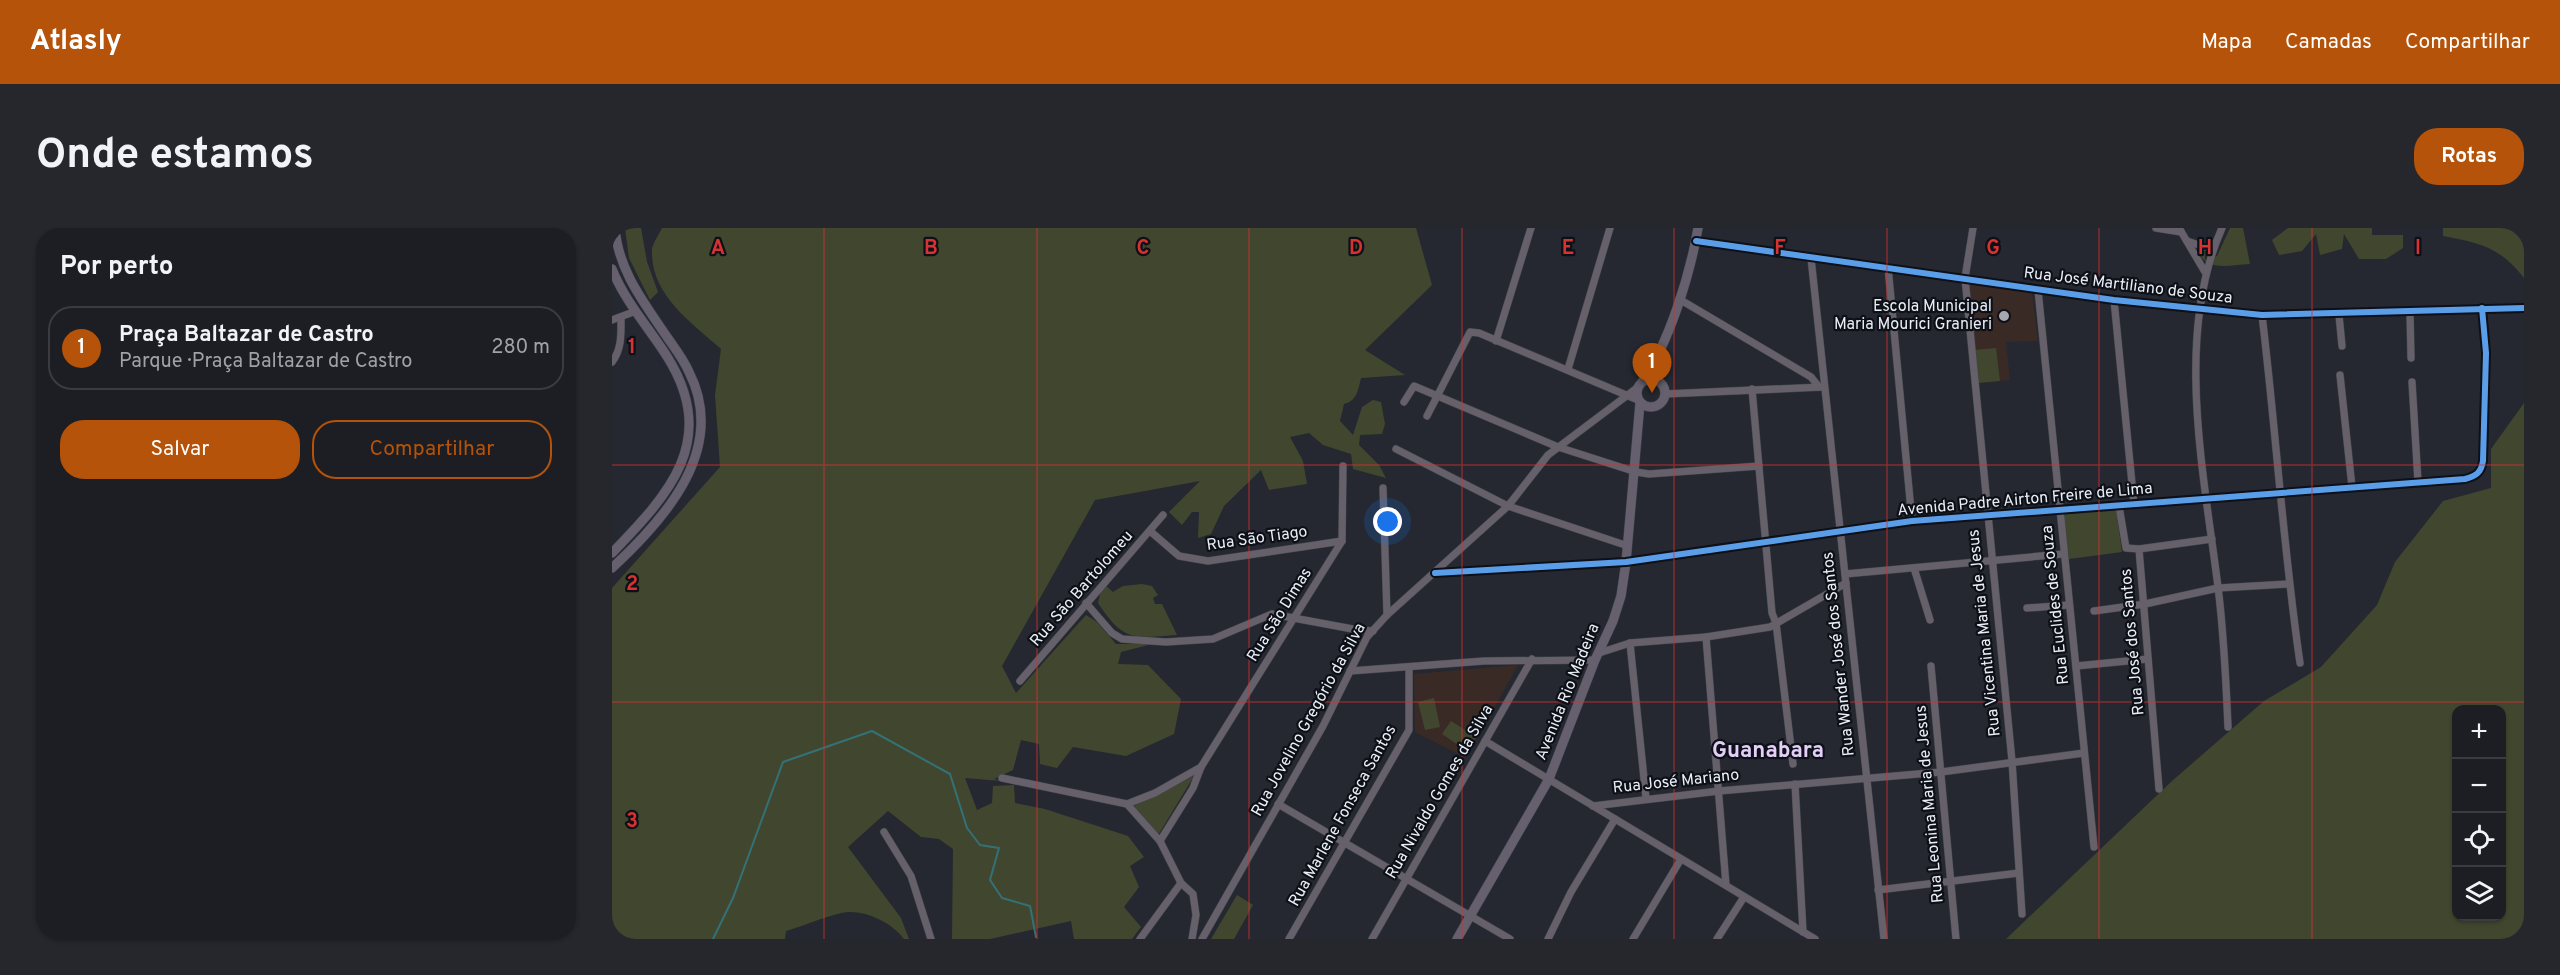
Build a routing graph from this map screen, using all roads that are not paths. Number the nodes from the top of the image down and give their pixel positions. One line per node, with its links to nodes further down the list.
1 (615, 228): 77 (main road)
2 (1531, 228): 29 (street)
3 (1610, 228): 34 (street)
4 (1698, 228): 9 (main road)
5 (1973, 228): 16 (street, Rua Vicentina Maria de Jesus)
6 (2156, 228): 8 (street)
7 (2222, 228): 11 (street)
8 (2180, 230): 10 (street)
9 (1696, 241): 12 (street, Rua José Martiliano de Souza); 18 (main road)
10 (2187, 241): 11 (street); 15 (street)
11 (2215, 243): 15 (street)
12 (1811, 258): 13 (street, Rua José Martiliano de Souza); 39 (street, Rua Wander José dos Santos)
13 (1888, 267): 16 (street, Rua José Martiliano de Souza); 65 (street)
14 (612, 269): 23 (main road)
15 (2205, 273): 22 (street)
16 (1965, 278): 17 (street, Rua José Martiliano de Souza); 64 (street, Rua Vicentina Maria de Jesus)
17 (2038, 290): 19 (street, Rua José Martiliano de Souza); 62 (street, Rua Euclides de Souza)
18 (1679, 299): 31 (main road); 39 (street)
19 (2114, 300): 22 (street, Rua José Martiliano de Souza); 59 (street)
20 (2482, 308): 21 (street, Rua José Martiliano de Souza); 24 (street, Rua José Martiliano de Souza); 54 (street, Avenida Padre Airton Freire de Lima)
21 (2524, 308)
22 (2198, 310): 25 (street, Rua José Martiliano de Souza); 58 (street)
23 (636, 311): 27 (street); 73 (main road)
24 (2410, 313): 26 (street, Rua José Martiliano de Souza); 32 (street)
25 (2262, 315): 26 (street, Rua José Martiliano de Souza); 57 (street)
26 (2339, 315): 30 (street)
27 (621, 318): 28 (street); 33 (street)
28 (612, 320)
29 (1496, 341): 34 (street); 42 (street)
30 (2342, 346)
31 (1660, 348): 36 (main road); 38 (main road)
32 (2411, 358)
33 (612, 362)
34 (1568, 369): 43 (street)
35 (2340, 375): 55 (street)
36 (1661, 382): 38 (main road); 41 (main road)
37 (2412, 382): 54 (street)
38 (1640, 385): 43 (street, Rua Jovelino Gregório da Silva); 44 (main road)
39 (1822, 387): 40 (street); 67 (street, Rua Wander José dos Santos)
40 (1752, 389): 41 (street); 52 (street)
41 (1665, 394): 46 (main road)
42 (1437, 396): 45 (street); 47 (street); 49 (street)
43 (1628, 396): 44 (street); 49 (street, Rua Jovelino Gregório da Silva)
44 (1639, 401): 46 (main road); 48 (main road, Avenida Rio Madeira)
45 (1404, 402)
46 (1655, 407): 48 (main road, Avenida Rio Madeira)
47 (1427, 416)
48 (1639, 434): 53 (main road, Avenida Rio Madeira)
49 (1558, 447): 53 (street); 61 (street, Rua Jovelino Gregório da Silva)
50 (1395, 449): 61 (street)
51 (1343, 466): 69 (street)
52 (1759, 466): 53 (street); 70 (street)
53 (1636, 472): 71 (main road, Avenida Rio Madeira)
54 (2418, 482): 55 (street, Avenida Padre Airton Freire de Lima)
55 (2352, 487): 57 (street, Avenida Padre Airton Freire de Lima)
56 (1383, 488): 89 (street)
57 (2280, 494): 58 (street, Avenida Padre Airton Freire de Lima); 82 (street)
58 (2206, 499): 59 (street, Avenida Padre Airton Freire de Lima); 68 (street)
59 (2134, 504): 60 (street, Avenida Padre Airton Freire de Lima)
60 (2119, 506): 62 (street, Avenida Padre Airton Freire de Lima); 72 (street, Rua José dos Santos)
61 (1508, 507): 71 (street); 79 (street, Rua Jovelino Gregório da Silva)
62 (2059, 510): 64 (street, Avenida Padre Airton Freire de Lima); 74 (street, Rua Euclides de Souza)
63 (1163, 515): 66 (street, Rua São Bartolomeu)
64 (1986, 516): 65 (street, Avenida Padre Airton Freire de Lima); 76 (street, Rua Vicentina Maria de Jesus)
65 (1912, 521): 67 (street, Avenida Padre Airton Freire de Lima)
66 (1150, 531): 69 (street, Rua São Tiago); 84 (street, Rua São Bartolomeu)
67 (1840, 531): 70 (street, Avenida Padre Airton Freire de Lima); 80 (street, Rua Wander José dos Santos)
68 (2212, 539): 72 (street); 83 (street)
69 (1342, 541): 90 (street, Rua São Dimas)
70 (1765, 543): 75 (street, Avenida Padre Airton Freire de Lima); 92 (street)
71 (1628, 546): 75 (main road, Avenida Rio Madeira)
72 (2139, 549): 85 (street, Rua José dos Santos)
73 (612, 553)
74 (2063, 554): 76 (street); 86 (street, Rua Euclides de Souza)
75 (1626, 562): 79 (street, Avenida Padre Airton Freire de Lima); 96 (main road, Avenida Rio Madeira)
76 (1991, 563): 78 (street); 108 (street, Rua Vicentina Maria de Jesus)
77 (612, 568)
78 (1914, 568): 80 (street); 91 (street)
79 (1435, 573): 89 (street, Rua Jovelino Gregório da Silva)
80 (1845, 574): 81 (street, Rua Wander José dos Santos)
81 (1846, 583): 92 (street); 114 (street, Rua Wander José dos Santos)
82 (2288, 584): 83 (street); 99 (street)
83 (2218, 588): 85 (street); 105 (street)
84 (1086, 603): 90 (street); 104 (street, Rua São Bartolomeu)
85 (2145, 604): 88 (street); 98 (street, Rua José dos Santos)
86 (2069, 605): 87 (street); 101 (street, Rua Euclides de Souza)
87 (2027, 608)
88 (2094, 611)
89 (1387, 615): 93 (street, Rua Jovelino Gregório da Silva)
90 (1294, 617): 93 (street); 110 (street, Rua São Dimas)
91 (1929, 620)
92 (1776, 623): 94 (street); 109 (street)
93 (1372, 631): 103 (street, Rua Jovelino Gregório da Silva)
94 (1706, 637): 95 (street); 117 (street)
95 (1630, 643): 96 (street); 118 (street)
96 (1597, 657): 97 (street); 113 (main road, Avenida Rio Madeira)
97 (1532, 659): 102 (street); 106 (street, Rua Nivaldo Gomes da Silva)
98 (2148, 659): 101 (street); 116 (street, Rua José dos Santos)
99 (2300, 663)
100 (1931, 666): 111 (street, Rua Leonina Maria de Jesus)
101 (2076, 666): 107 (street, Rua Euclides de Souza)
102 (1409, 668): 103 (street); 125 (street, Rua Marlene Fonseca Santos)
103 (1350, 670): 120 (street, Rua Jovelino Gregório da Silva)
104 (1020, 681)
105 (2228, 727)
106 (1485, 741): 113 (street); 129 (street, Rua Nivaldo Gomes da Silva)
107 (2084, 753): 108 (street, Rua José Mariano); 126 (street, Rua Euclides de Souza)
108 (2012, 761): 111 (street, Rua José Mariano); 128 (street, Rua Vicentina Maria de Jesus)
109 (1793, 764)
110 (1201, 767): 119 (street, Rua São Dimas); 124 (street, Rua São Dimas)
111 (1941, 772): 114 (street, Rua José Mariano); 130 (street, Rua Leonina Maria de Jesus)
112 (1002, 778): 119 (street)
113 (1549, 779): 121 (street); 136 (main road, Avenida Rio Madeira)
114 (1865, 779): 115 (street, Rua José Mariano); 133 (street, Rua Wander José dos Santos)
115 (1795, 784): 117 (street, Rua José Mariano); 137 (street)
116 (2159, 789)
117 (1719, 791): 118 (street, Rua José Mariano); 132 (street)
118 (1646, 798): 121 (street, Rua José Mariano)
119 (1127, 804): 124 (street)
120 (1278, 804): 125 (street); 141 (street, Rua Jovelino Gregório da Silva)
121 (1593, 806): 122 (street)
122 (1615, 819): 127 (street); 146 (street)
123 (884, 832): 138 (street)
124 (1160, 841): 131 (street)
125 (1344, 842): 129 (street); 142 (street, Rua Marlene Fonseca Santos)
126 (2094, 847)
127 (1681, 859): 132 (street); 147 (street)
128 (2019, 873): 130 (street); 135 (street, Rua Vicentina Maria de Jesus)
129 (1407, 879): 136 (street); 143 (street, Rua Nivaldo Gomes da Silva)
130 (1951, 881): 133 (street); 150 (street, Rua Leonina Maria de Jesus)
131 (1181, 883): 139 (street); 140 (street)
132 (1726, 885): 134 (street)
133 (1878, 890): 149 (street, Rua Wander José dos Santos)
134 (1744, 897): 137 (street); 148 (street)
135 (2022, 914)
136 (1470, 915): 144 (main road, Avenida Rio Madeira); 145 (street)
137 (1808, 936)
138 (931, 939)
139 (1140, 939)
140 (1192, 939)
141 (1203, 939)
142 (1289, 939)
143 (1372, 939)
144 (1457, 939)
145 (1510, 939)
146 (1548, 939)
147 (1633, 939)
148 (1717, 939)
149 (1884, 939)
150 (1956, 939)

